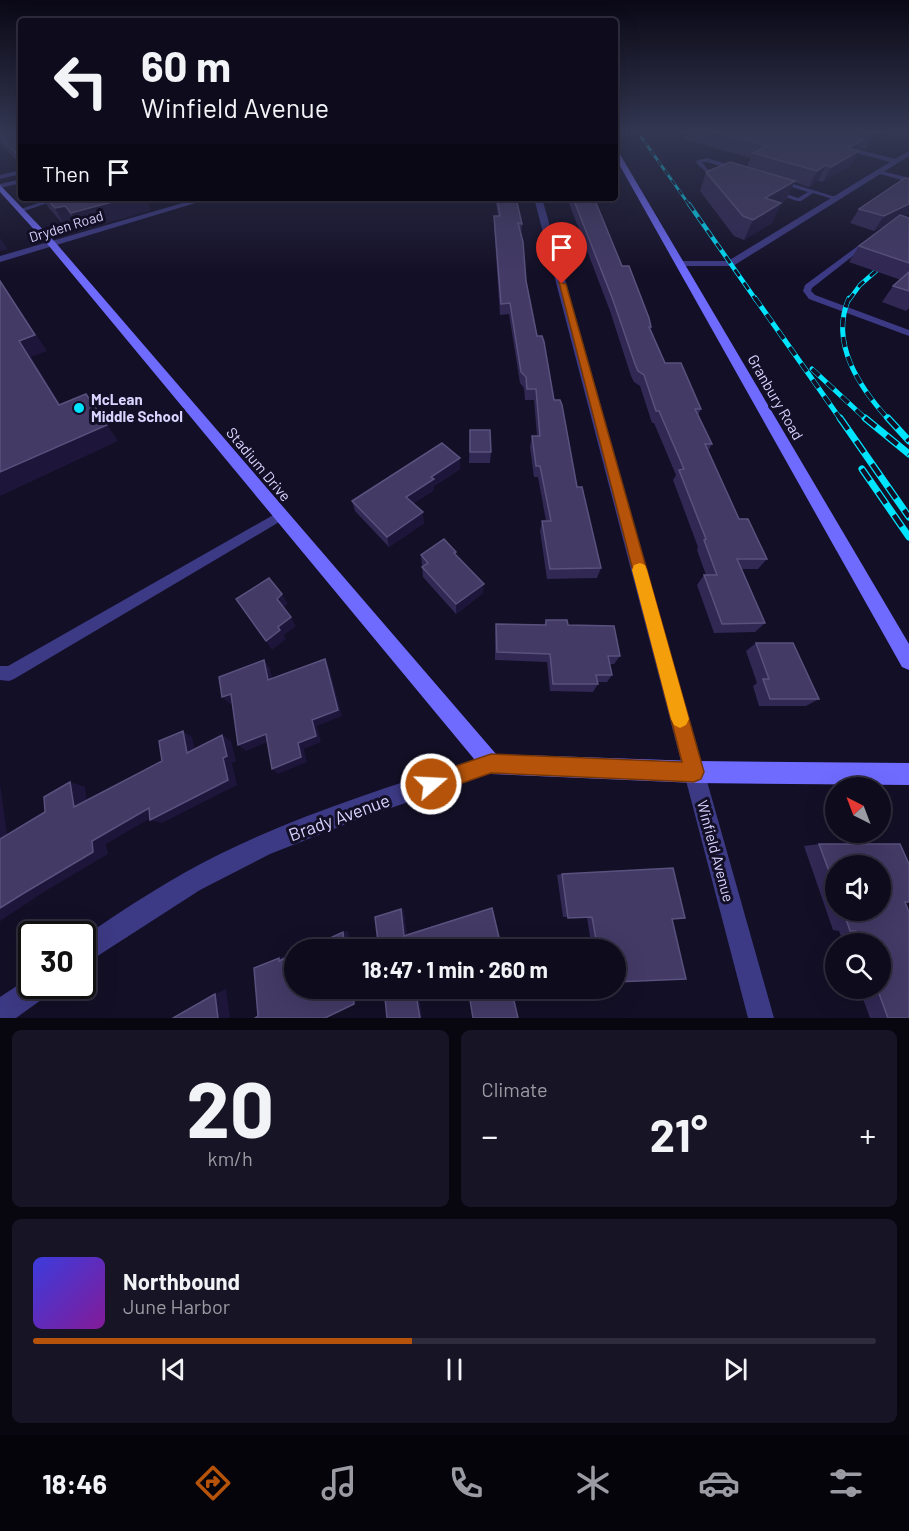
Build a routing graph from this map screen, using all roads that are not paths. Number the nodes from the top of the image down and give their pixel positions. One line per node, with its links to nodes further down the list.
1 (631, 179): 16 (street, Granbury Road)
2 (770, 179): 7 (lane)
3 (867, 179): 8 (street)
4 (18, 182): 5 (lane)
5 (0, 187): 12 (street, Stadium Drive)
6 (767, 190): 7 (lane)
7 (813, 191): 8 (lane)
8 (836, 198): 16 (street)
9 (43, 201): 12 (lane)
10 (198, 201): 14 (street, Dryden Road)
11 (539, 201): 22 (street, Winfield Avenue)
12 (21, 210): 14 (street, Stadium Drive)
13 (879, 233): 17 (lane)
14 (52, 244): 15 (street, Dryden Road); 18 (street, Stadium Drive)
15 (0, 260)
16 (681, 264): 19 (street, Granbury Road)
17 (909, 333)
18 (282, 515): 20 (lane); 21 (street, Stadium Drive)
19 (909, 661)
20 (0, 673)
21 (491, 764): 22 (street, Brady Avenue); 24 (street, Brady Avenue)
22 (694, 772): 23 (street, Brady Avenue); 27 (street, Winfield Avenue)
23 (909, 774)
24 (96, 944)
25 (20, 999): 26 (street)
26 (0, 1013)
27 (762, 1018)

